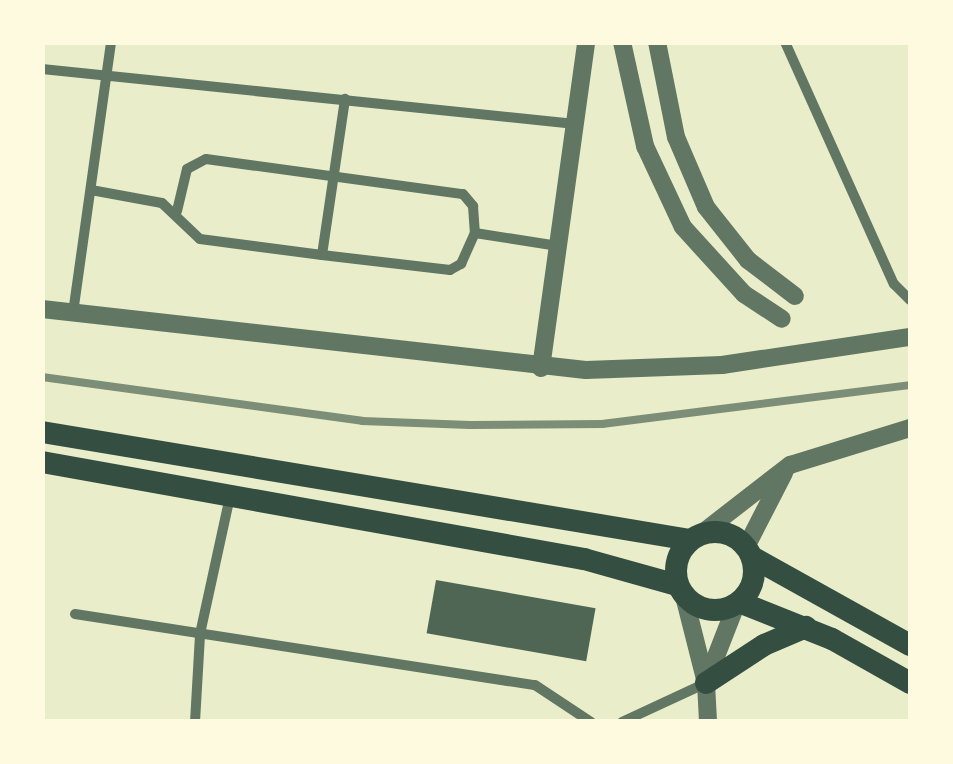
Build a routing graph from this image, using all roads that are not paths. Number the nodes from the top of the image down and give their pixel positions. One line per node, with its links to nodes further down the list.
1 (111, 42): 7 (street)
2 (586, 42): 9 (street)
3 (622, 42): 20 (street)
4 (657, 42): 16 (street)
5 (785, 42): 17 (street)
6 (42, 69): 7 (street)
7 (106, 76): 8 (street); 11 (street)
8 (345, 98): 9 (street); 10 (street)
9 (575, 124): 14 (street)
10 (333, 178): 12 (street); 13 (street); 15 (street)
11 (90, 190): 12 (street); 19 (street)
12 (177, 211): 15 (street)
13 (476, 234): 14 (street); 15 (street)
14 (558, 246): 22 (street)
15 (322, 255)
16 (796, 296)
17 (910, 300)
18 (42, 308): 19 (street)
19 (73, 312): 22 (street)
20 (782, 319)
21 (908, 338): 22 (street)
22 (541, 368)
23 (910, 428): 26 (street)
24 (42, 432): 28 (main road)
25 (42, 462): 27 (main road)
26 (790, 465): 28 (street); 29 (street)
27 (230, 495): 30 (main road); 34 (street)
28 (695, 537): 29 (main road); 30 (main road)
29 (749, 552): 31 (main road); 35 (main road)
30 (680, 590): 31 (main road); 36 (street)
31 (738, 604): 33 (main road); 36 (street)
32 (75, 614): 34 (street)
33 (806, 627): 36 (main road); 37 (main road)
34 (200, 634): 38 (street); 39 (street)
35 (910, 644)
36 (706, 682): 40 (street); 41 (street)
37 (910, 683)
38 (195, 722)
39 (590, 722)
40 (622, 722)
41 (708, 722)

